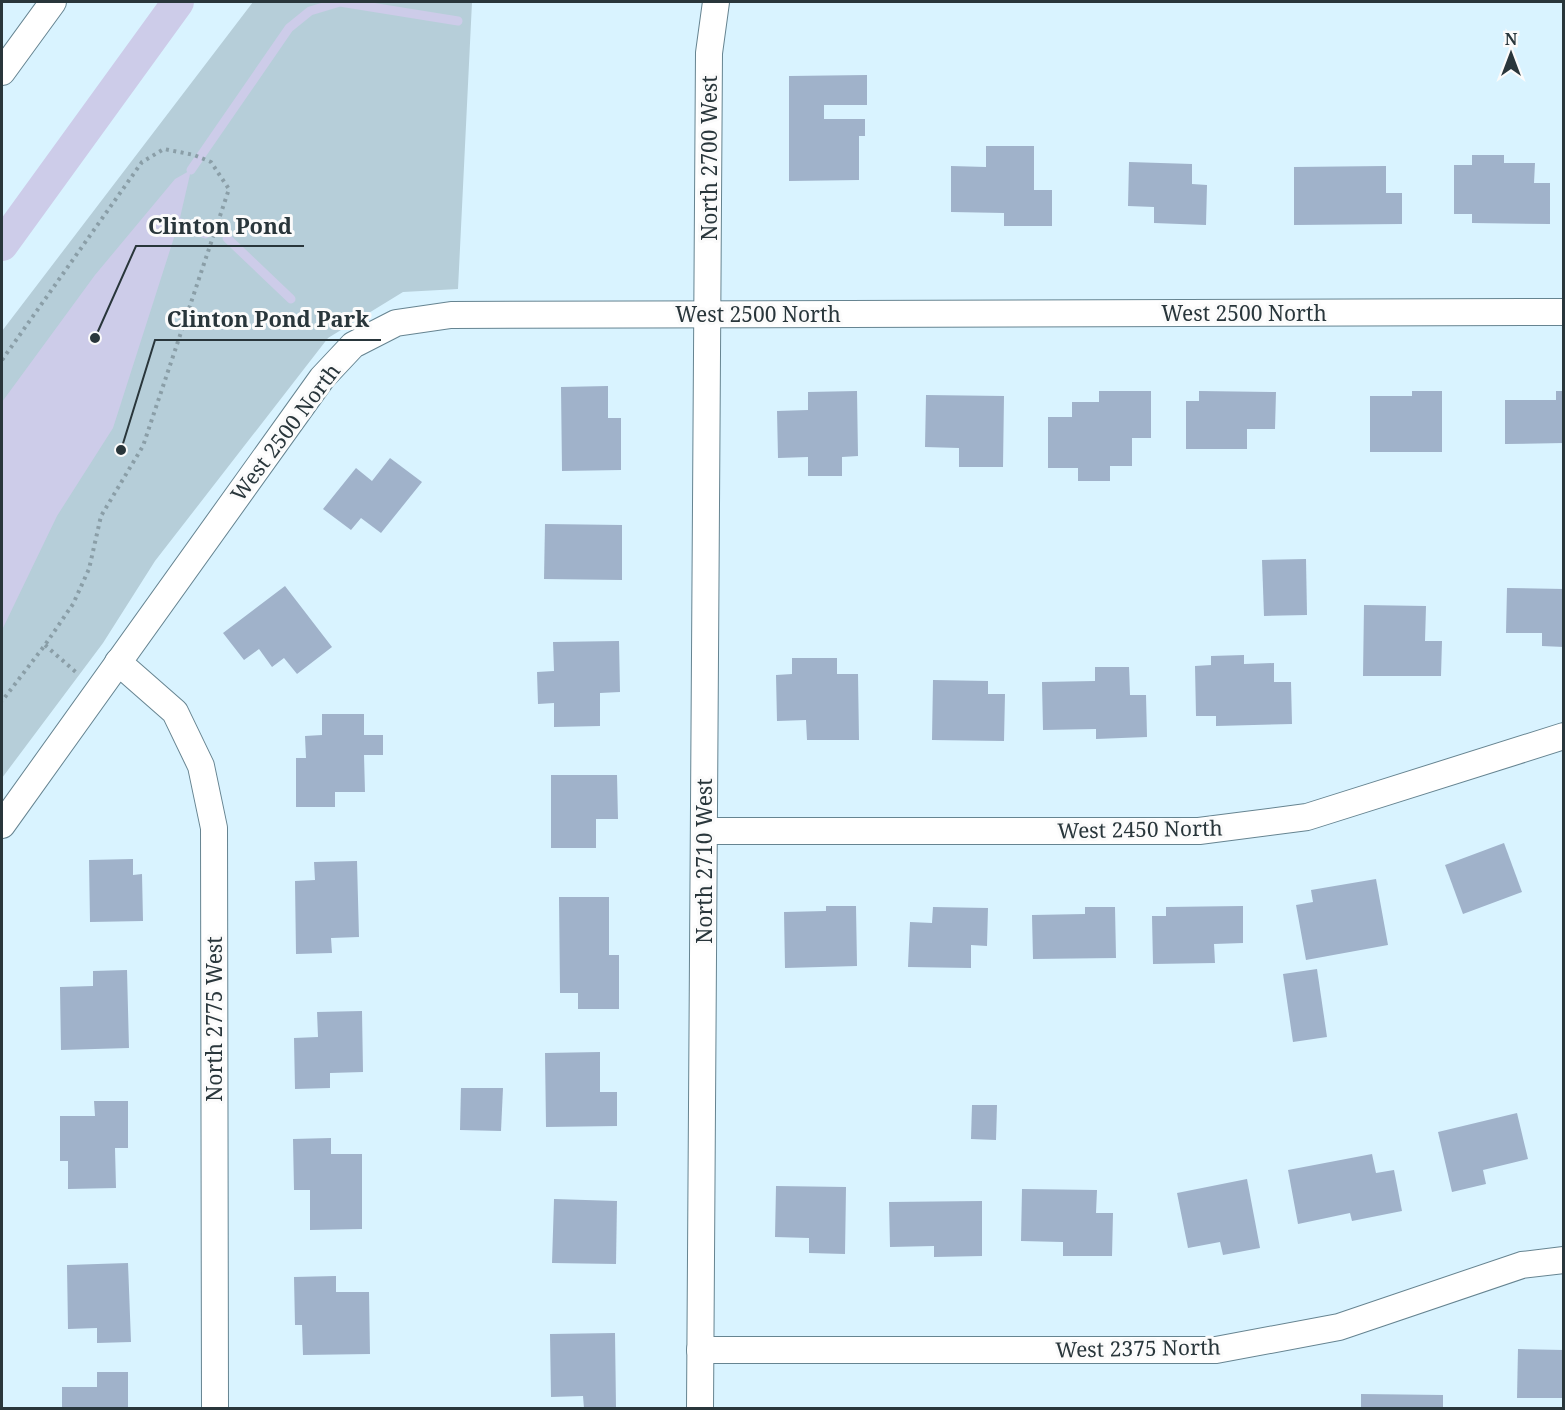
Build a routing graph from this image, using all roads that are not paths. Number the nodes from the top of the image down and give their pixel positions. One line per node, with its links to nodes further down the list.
1 (53, 2): 3 (street)
2 (716, 2): 5 (street, North 2700 West)
3 (2, 72)
4 (1563, 312): 5 (street, West 2500 North)
5 (708, 314): 6 (street, West 2500 North); 9 (street, North 2710 West)
6 (118, 662): 8 (street, West 2500 North); 12 (street, North 2775 West)
7 (1563, 736): 9 (street, West 2450 North)
8 (2, 825)
9 (704, 831): 11 (street, North 2710 West)
10 (1563, 1260): 11 (street, West 2375 North)
11 (700, 1350): 13 (street, North 2710 West)
12 (215, 1408)
13 (700, 1408)

